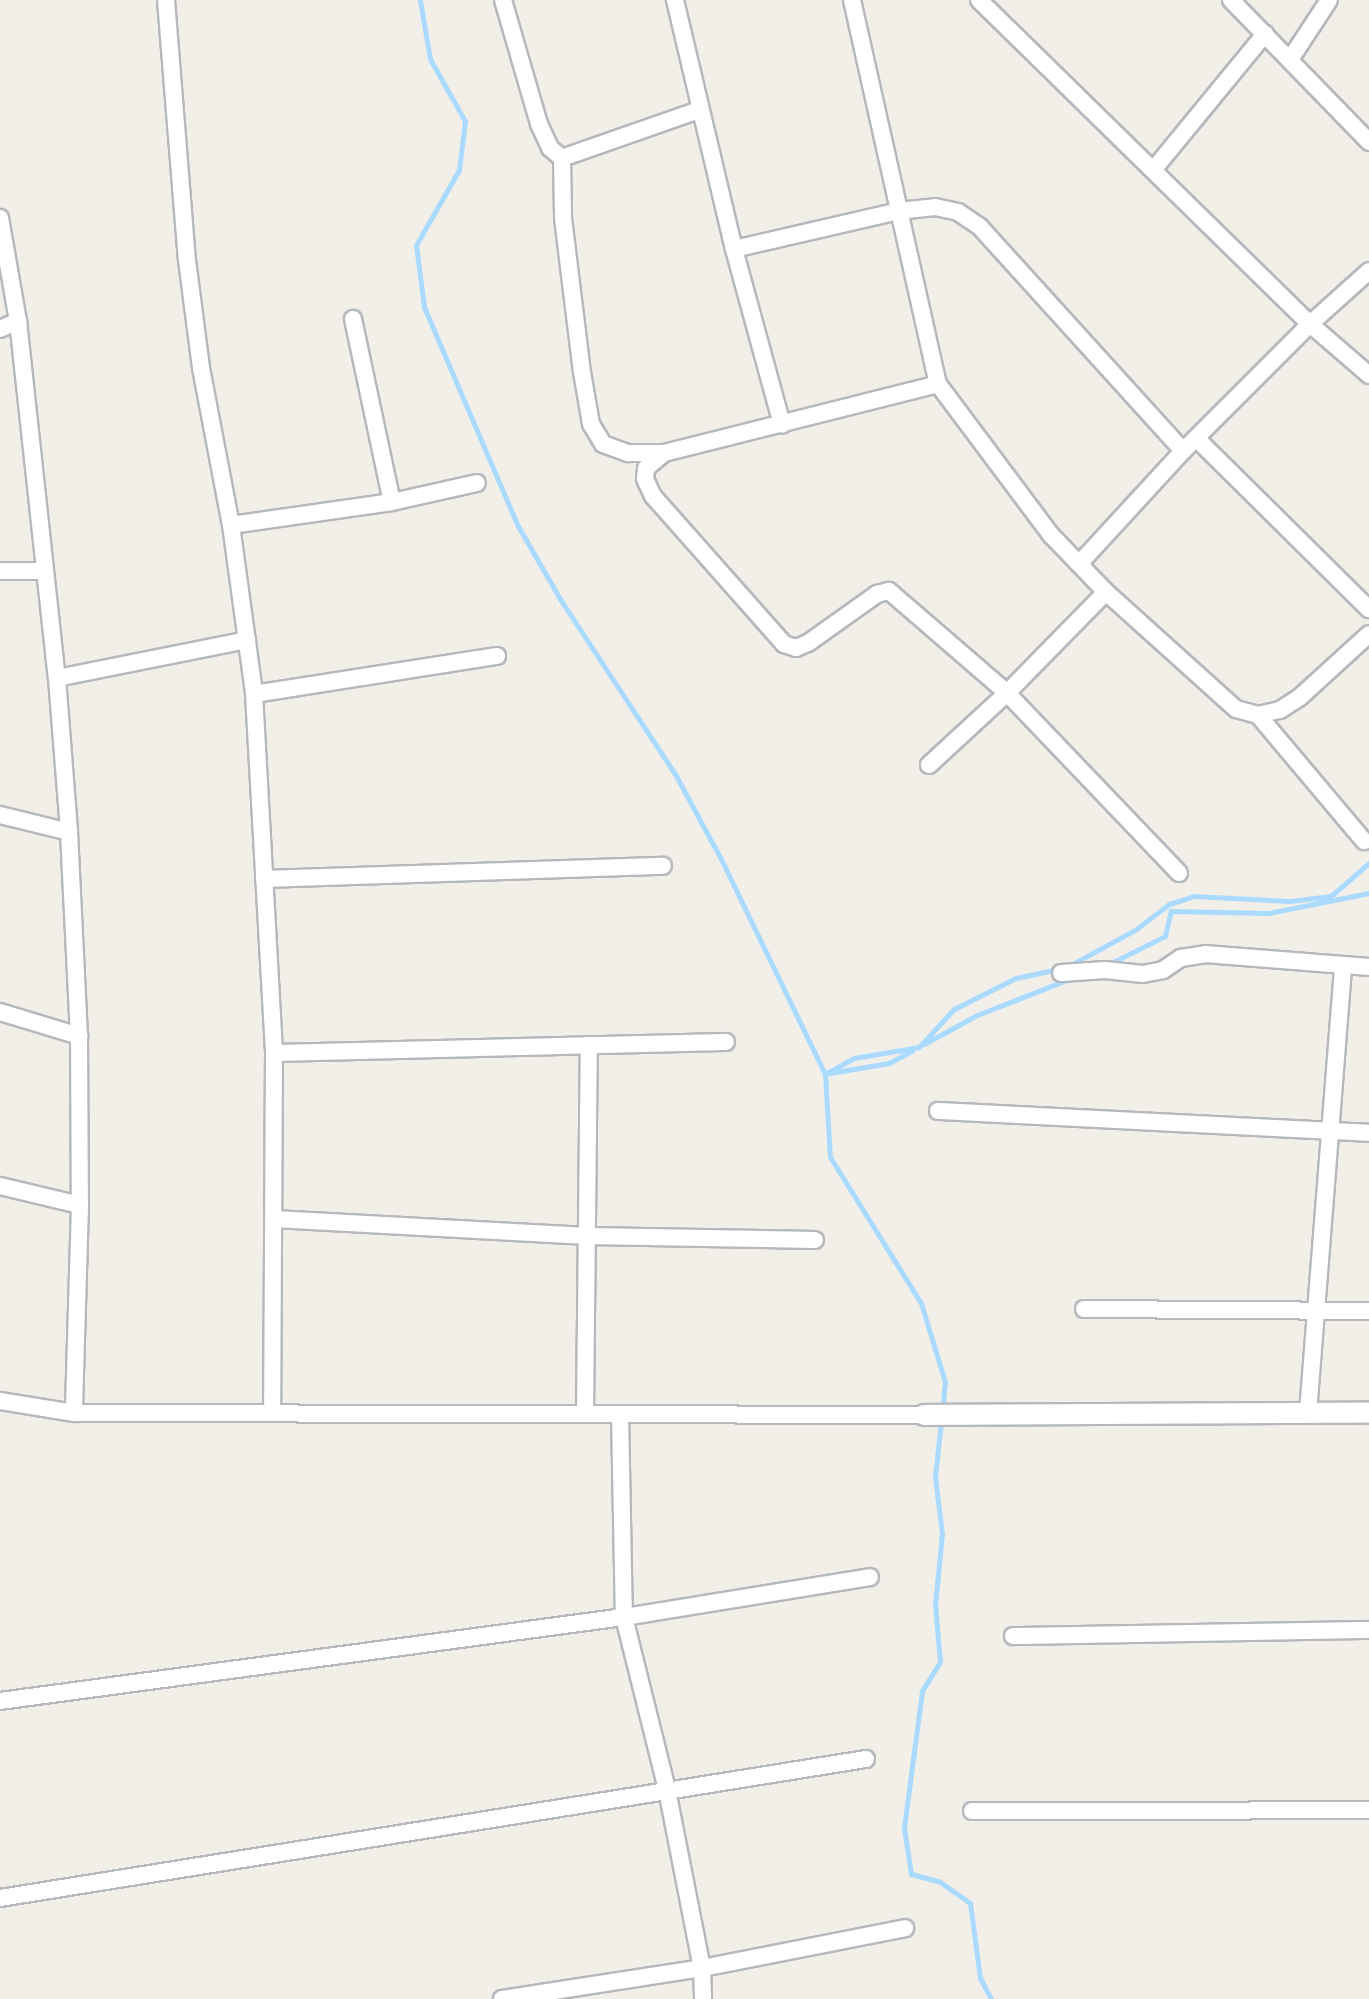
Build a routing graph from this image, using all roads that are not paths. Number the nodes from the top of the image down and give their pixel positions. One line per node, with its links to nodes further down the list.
1 (166, 0): 30 (street)
2 (503, 0): 12 (street)
3 (675, 0): 10 (street)
4 (852, 0): 14 (street)
5 (979, 0): 13 (street)
6 (1231, 0): 8 (street)
7 (1329, 0): 9 (street)
8 (1265, 34): 9 (street); 13 (street)
9 (1291, 58): 11 (street)
10 (699, 110): 12 (street); 16 (street)
11 (1369, 142)
12 (562, 158): 27 (street)
13 (1154, 169): 20 (street)
14 (898, 211): 16 (street); 23 (street); 26 (street)
15 (0, 218): 19 (street)
16 (734, 249): 24 (street)
17 (1369, 271): 20 (street)
18 (353, 319): 29 (street)
19 (18, 321): 21 (street); 33 (street)
20 (1310, 324): 22 (street); 25 (street)
21 (0, 329)
22 (1369, 375)
23 (938, 384): 24 (street); 31 (street)
24 (782, 425): 27 (street)
25 (1197, 439): 26 (street); 35 (street)
26 (1183, 451): 31 (street)
27 (664, 453): 40 (street)
28 (477, 483): 29 (street)
29 (392, 502): 30 (street)
30 (231, 525): 37 (street)
31 (1079, 564): 34 (street)
32 (0, 571): 33 (street)
33 (44, 571): 39 (street)
34 (1106, 592): 40 (street); 42 (street)
35 (1369, 609)
36 (1369, 634): 42 (street)
37 (247, 640): 39 (street); 41 (street)
38 (497, 656): 41 (street)
39 (57, 678): 45 (street)
40 (1007, 693): 43 (street); 48 (street)
41 (254, 694): 49 (street)
42 (1258, 715): 46 (street)
43 (929, 765)
44 (0, 815): 45 (street)
45 (69, 832): 54 (street)
46 (1364, 841)
47 (663, 866): 49 (street)
48 (1179, 873)
49 (264, 879): 57 (street)
50 (1343, 965): 51 (street); 52 (street); 59 (street)
51 (1369, 967)
52 (1061, 973)
53 (0, 1012): 54 (street)
54 (79, 1036): 62 (street)
55 (726, 1042): 56 (street)
56 (589, 1045): 57 (street); 64 (street)
57 (274, 1053): 63 (street)
58 (938, 1111): 59 (street)
59 (1332, 1131): 60 (street); 67 (street)
60 (1369, 1133)
61 (0, 1186): 62 (street)
62 (80, 1205): 71 (street)
63 (274, 1219): 64 (street); 72 (street)
64 (588, 1236): 65 (street); 70 (street)
65 (815, 1240)
66 (1084, 1309): 67 (street)
67 (1317, 1309): 68 (street); 73 (street)
68 (1369, 1311)
69 (0, 1401): 71 (street)
70 (585, 1411): 72 (street); 75 (street)
71 (74, 1413): 72 (street)
72 (272, 1413)
73 (1308, 1413): 74 (street); 76 (street)
74 (1369, 1413)
75 (620, 1414): 76 (street); 78 (street)
76 (924, 1415)
77 (870, 1577): 78 (street)
78 (624, 1617): 81 (street); 83 (street)
79 (1369, 1630): 80 (street)
80 (1013, 1636)
81 (0, 1701)
82 (866, 1759): 83 (street)
83 (667, 1790): 86 (street); 88 (street)
84 (1369, 1810): 85 (street)
85 (972, 1811)
86 (0, 1898)
87 (905, 1928): 88 (street)
88 (702, 1968): 89 (street); 90 (street)
89 (502, 1999)
90 (703, 1999)

